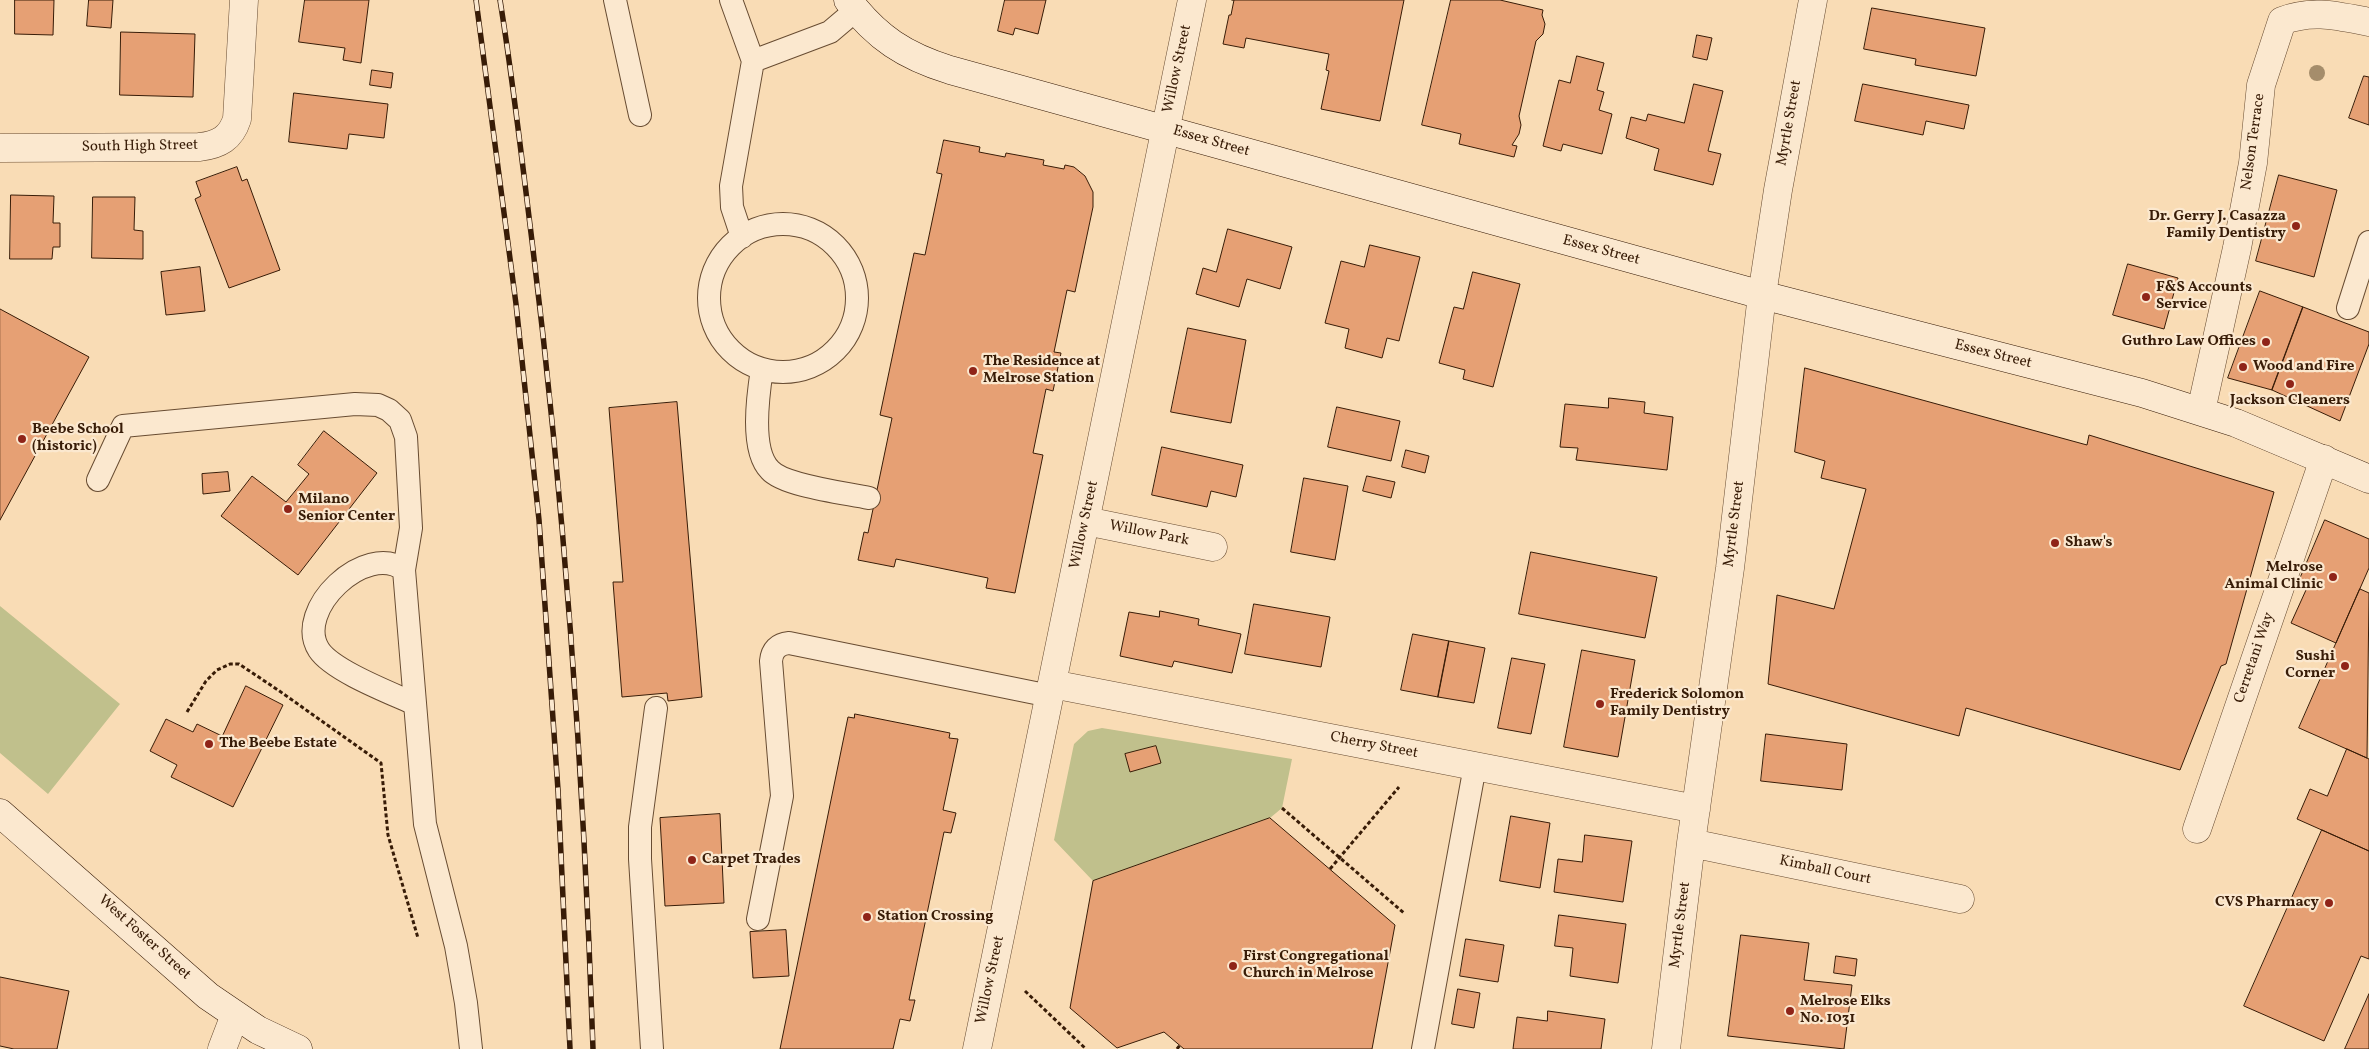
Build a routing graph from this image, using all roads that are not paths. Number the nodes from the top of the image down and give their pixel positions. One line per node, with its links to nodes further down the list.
1 (244, 0): 11 (street, South High Street)
2 (615, 0): 9 (lane)
3 (732, 0): 8 (lane)
4 (1192, 0): 10 (street, Willow Street)
5 (1813, 0): 14 (street, Myrtle Street)
6 (852, 5): 8 (lane); 10 (street, Essex Street)
7 (2369, 22): 17 (street, Nelson Terrace)
8 (753, 61): 12 (lane)
9 (640, 116)
10 (1166, 130): 14 (street, Essex Street); 22 (street, Willow Street)
11 (0, 148)
12 (742, 237): 16 (lane); 16 (lane)
13 (2369, 242): 15 (lane)
14 (1762, 295): 17 (street, Essex Street); 29 (street, Myrtle Street)
15 (2348, 308)
16 (762, 369): 21 (lane)
17 (2201, 411): 18 (street, Essex Street)
18 (2324, 460): 19 (street, Essex Street); 31 (street, Cerretani Way)
19 (2369, 479)
20 (98, 480): 24 (lane)
21 (869, 498)
22 (1086, 521): 23 (street, Willow Park); 25 (street, Willow Street)
23 (1213, 547)
24 (404, 570): 26 (lane); 26 (lane)
25 (1051, 690): 28 (street, Cherry Street); 34 (lane); 40 (street, Willow Street)
26 (415, 704): 38 (lane)
27 (656, 708): 39 (lane)
28 (1475, 766): 29 (street, Cherry Street); 41 (lane)
29 (1696, 809): 32 (street, Myrtle Street)
30 (0, 813): 35 (street, West Foster Street)
31 (2197, 829)
32 (1691, 843): 33 (street, Kimball Court); 42 (street, Myrtle Street)
33 (1960, 899)
34 (758, 919)
35 (235, 1015): 36 (street); 37 (street, West Foster Street)
36 (222, 1049)
37 (298, 1049)
38 (470, 1049)
39 (652, 1049)
40 (977, 1049)
41 (1423, 1049)
42 (1666, 1049)

